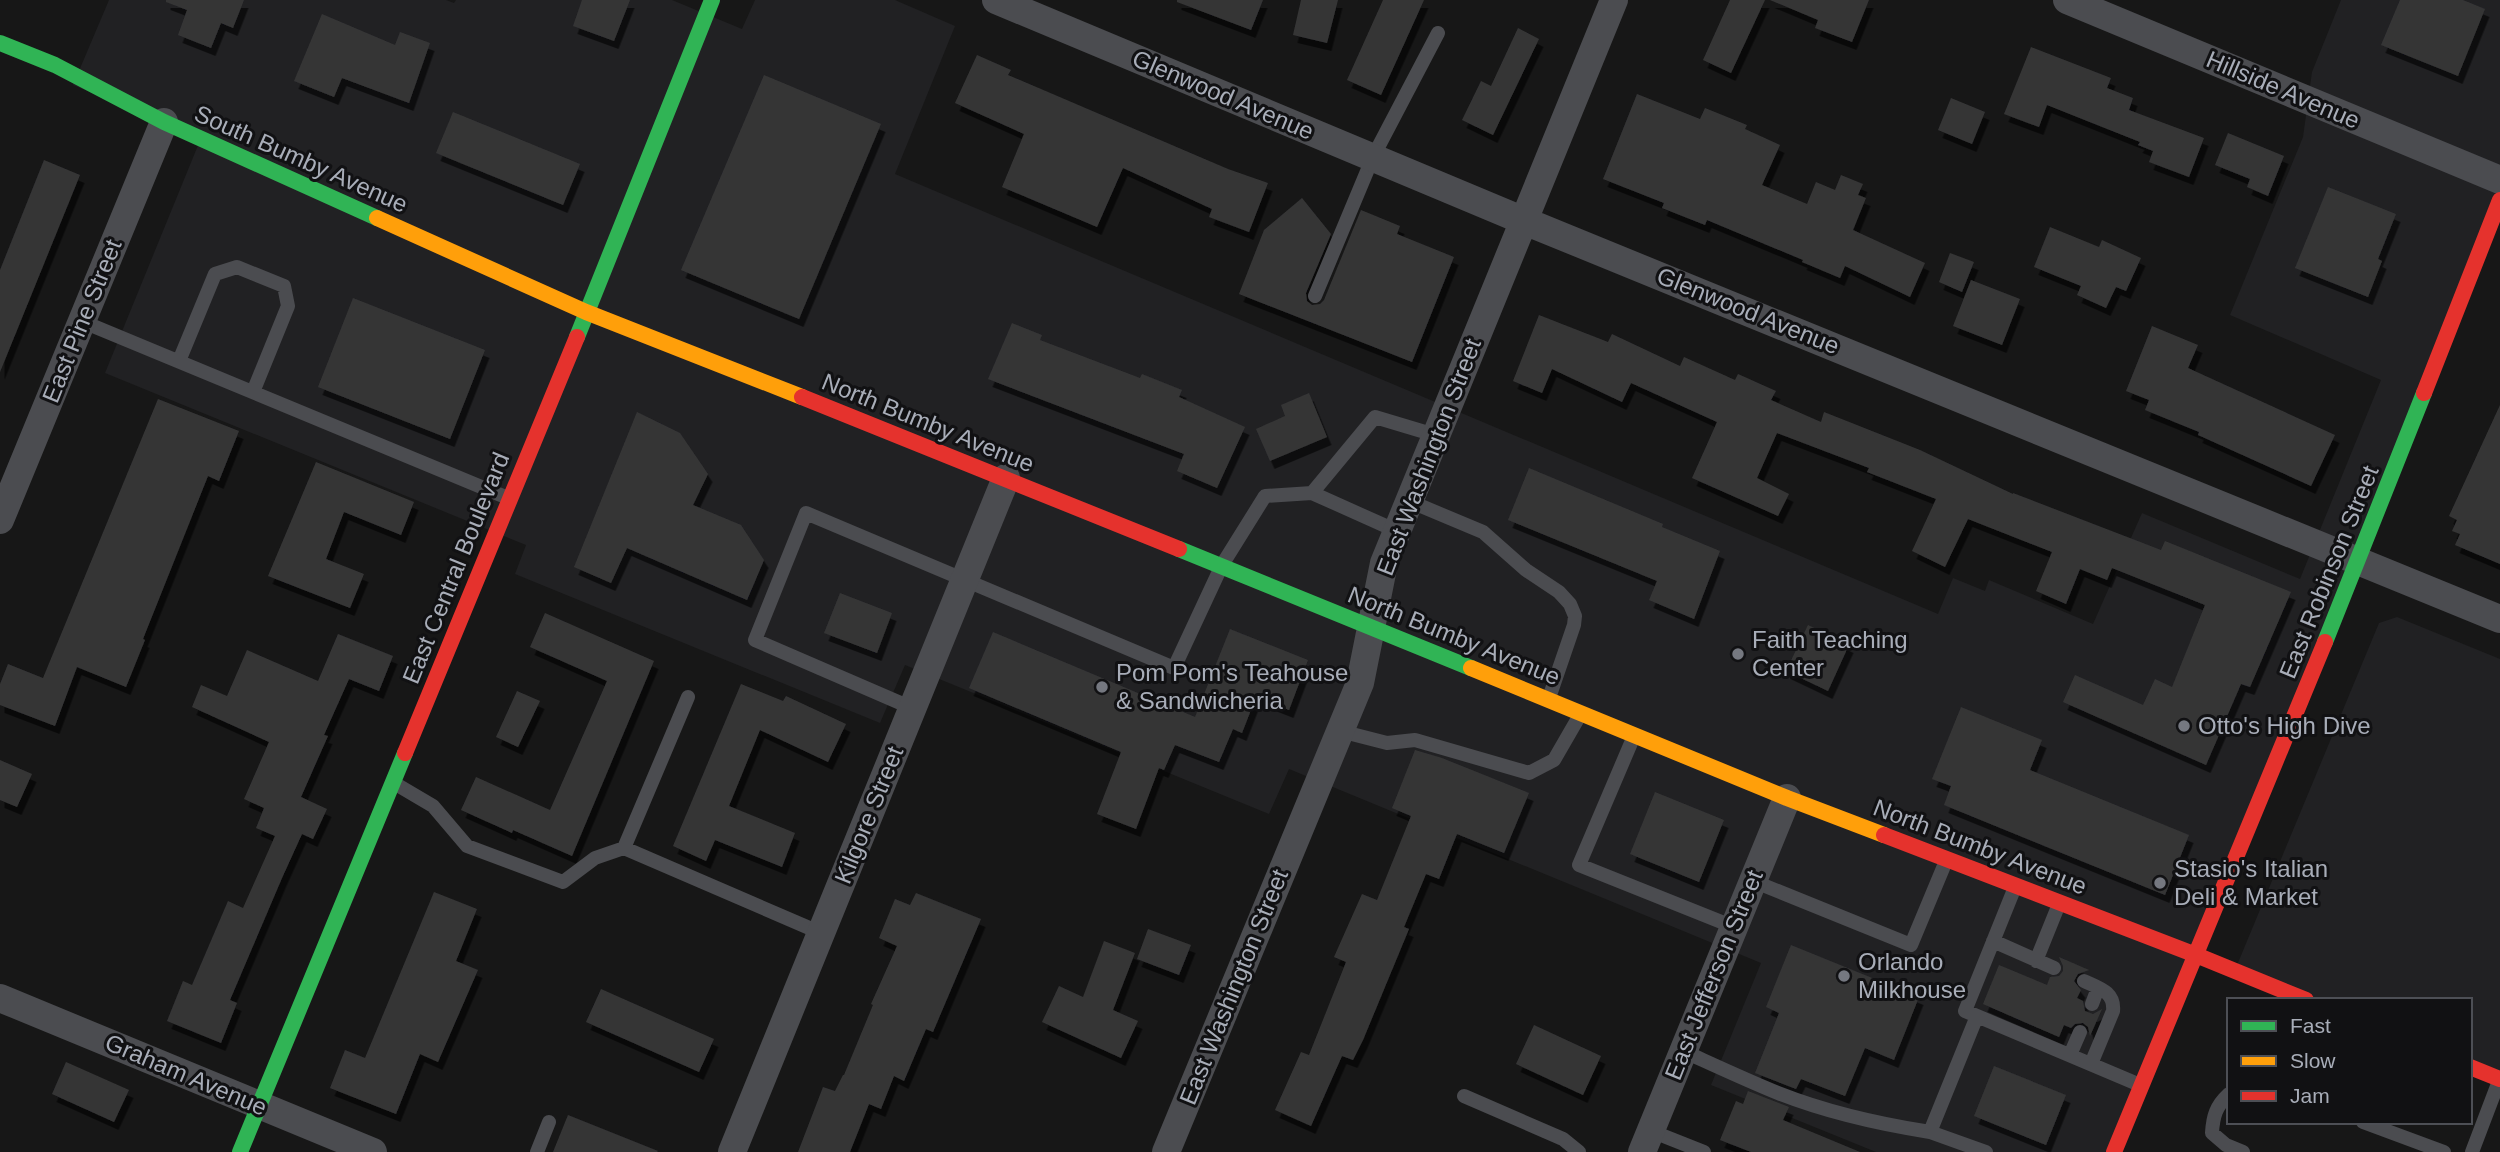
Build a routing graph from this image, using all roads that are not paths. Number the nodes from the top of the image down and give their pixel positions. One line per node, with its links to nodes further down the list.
1 (712, 0): 14 (street, East Central Boulevard)
2 (996, 0): 9 (street, Glenwood Avenue)
3 (1614, 0): 12 (street, East Washington Street)
4 (2067, 0): 5 (street, Hillside Avenue)
5 (2101, 6): 10 (street, Hillside Avenue)
6 (1438, 33): 9 (lane)
7 (0, 43): 8 (street, South Bumby Avenue)
8 (164, 122): 14 (street, South Bumby Avenue); 15 (street, East Pine Street)
9 (1373, 157): 12 (street, Glenwood Avenue); 13 (lane)
10 (2500, 180)
11 (2500, 200): 25 (street, East Robinson Street)
12 (1522, 220): 18 (street, East Washington Street); 25 (street, Glenwood Avenue)
13 (1315, 296)
14 (586, 312): 19 (street, North Bumby Avenue); 21 (street, East Central Boulevard)
15 (81, 321): 16 (lane); 23 (street, East Pine Street)
16 (179, 361): 17 (lane); 17 (lane)
17 (253, 392): 21 (lane)
18 (1436, 435): 20 (lane); 22 (street, East Washington Street)
19 (1006, 478): 26 (street, North Bumby Avenue); 27 (street, Kilgore Street)
20 (1312, 493): 24 (lane); 26 (lane)
21 (508, 498): 36 (street, East Central Boulevard)
22 (1409, 501): 24 (street, East Washington Street); 31 (lane)
23 (0, 520)
24 (1397, 531): 29 (street, East Washington Street)
25 (2358, 560): 28 (street, Glenwood Avenue); 46 (street, East Robinson Street)
26 (1222, 565): 27 (lane); 29 (street, North Bumby Avenue)
27 (965, 579): 32 (street, Kilgore Street); 32 (lane)
28 (2500, 619)
29 (1371, 626): 31 (street, North Bumby Avenue); 34 (street, East Washington Street)
30 (688, 697): 38 (lane)
31 (1548, 699): 33 (street, North Bumby Avenue)
32 (912, 708): 44 (street, Kilgore Street)
33 (1581, 713): 34 (lane); 35 (street, North Bumby Avenue)
34 (1340, 731): 73 (street, East Washington Street)
35 (1634, 734): 37 (street, North Bumby Avenue); 43 (lane)
36 (392, 783): 38 (lane); 64 (street, East Central Boulevard)
37 (1787, 798): 39 (street, North Bumby Avenue); 40 (street, East Jefferson Street)
38 (624, 848): 44 (lane)
39 (1946, 859): 40 (lane); 41 (street, North Bumby Avenue)
40 (1753, 881): 43 (street, East Jefferson Street)
41 (2016, 885): 42 (street, North Bumby Avenue); 45 (lane)
42 (2059, 902): 46 (street, North Bumby Avenue); 47 (lane)
43 (1734, 927): 56 (street, East Jefferson Street)
44 (821, 933): 72 (street, Kilgore Street)
45 (1993, 942): 47 (lane); 54 (lane)
46 (2196, 955): 52 (street, North Bumby Avenue); 61 (street, East Robinson Street)
47 (2036, 961): 48 (lane)
48 (2054, 968)
49 (2084, 981): 50 (lane)
50 (2098, 988): 53 (lane); 58 (lane)
51 (0, 998): 64 (street, Graham Avenue)
52 (2301, 998)
53 (2092, 1004)
54 (1977, 1016): 57 (lane); 67 (lane)
55 (2080, 1032): 57 (lane)
56 (1683, 1051): 67 (lane); 68 (street, East Jefferson Street)
57 (2070, 1055): 58 (lane)
58 (2091, 1064): 61 (lane)
59 (2472, 1068): 60 (street)
60 (2500, 1079): 80 (lane)
61 (2142, 1085): 77 (street, East Robinson Street)
62 (1464, 1096): 74 (lane)
63 (2227, 1096): 78 (lane)
64 (259, 1106): 69 (street, East Central Boulevard); 70 (street, Graham Avenue)
65 (549, 1122): 71 (lane)
66 (2368, 1124): 79 (lane)
67 (1930, 1132): 76 (lane)
68 (1646, 1141): 75 (lane)
69 (240, 1152)
70 (373, 1152)
71 (537, 1152)
72 (732, 1152)
73 (1166, 1152)
74 (1579, 1152)
75 (1704, 1152)
76 (1986, 1152)
77 (2114, 1152)
78 (2244, 1152)
79 (2444, 1152)
80 (2472, 1152)

